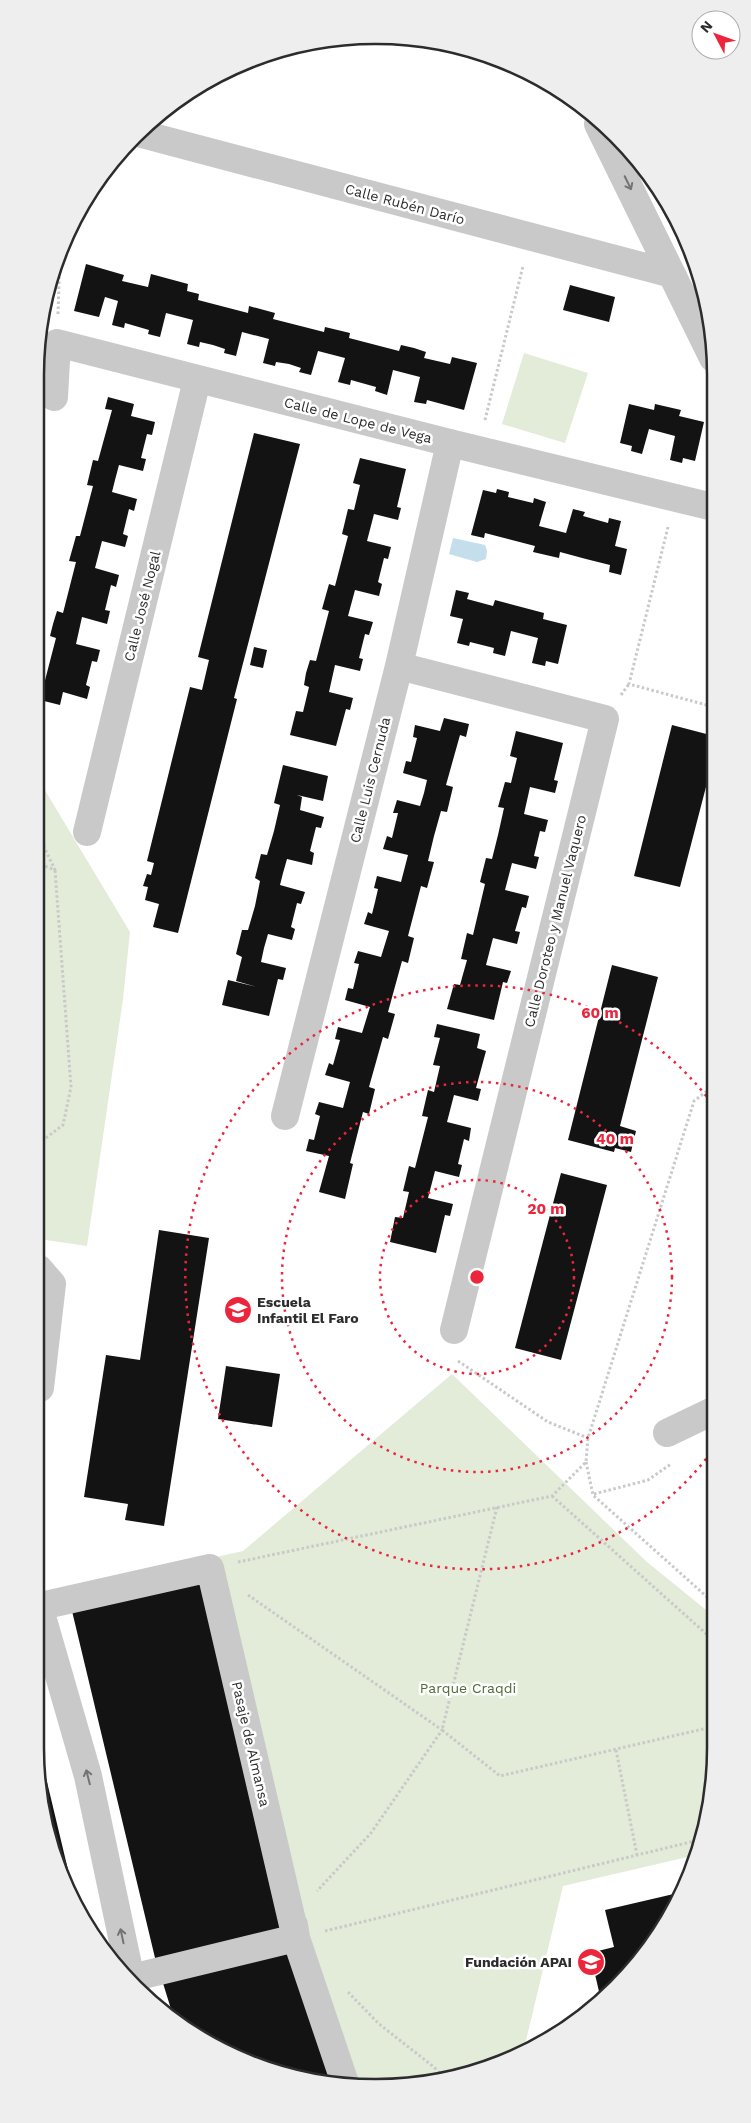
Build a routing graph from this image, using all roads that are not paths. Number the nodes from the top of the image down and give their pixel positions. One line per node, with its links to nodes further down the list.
1 (603, 135): 3 (street, one-way to 3)
2 (146, 136): 3 (street, Calle Rubén Darío)
3 (672, 274): 4 (street)
4 (705, 342)
5 (196, 380): 6 (street, Calle de Lope de Vega); 7 (street, Calle de Lope de Vega); 10 (street, Calle José Nogal)
6 (54, 397)
7 (450, 443): 8 (street, Calle de Lope de Vega); 9 (street, Calle Luis Cernuda)
8 (707, 506)
9 (399, 666): 11 (street, Calle Luis Cernuda); 13 (street, Calle Doroteo y Manuel Vaquero)
10 (87, 832)
11 (285, 1116)
12 (44, 1275): 14 (street)
13 (454, 1330)
14 (44, 1353)
15 (707, 1414): 16 (street)
16 (667, 1433)
17 (44, 1605): 19 (street, Pasaje de Almansa)
18 (44, 1623): 20 (street, one-way to 18)
19 (295, 1931): 21 (street); 22 (street, Pasaje de Almansa)
20 (127, 1968)
21 (137, 1978)
22 (343, 2078)

